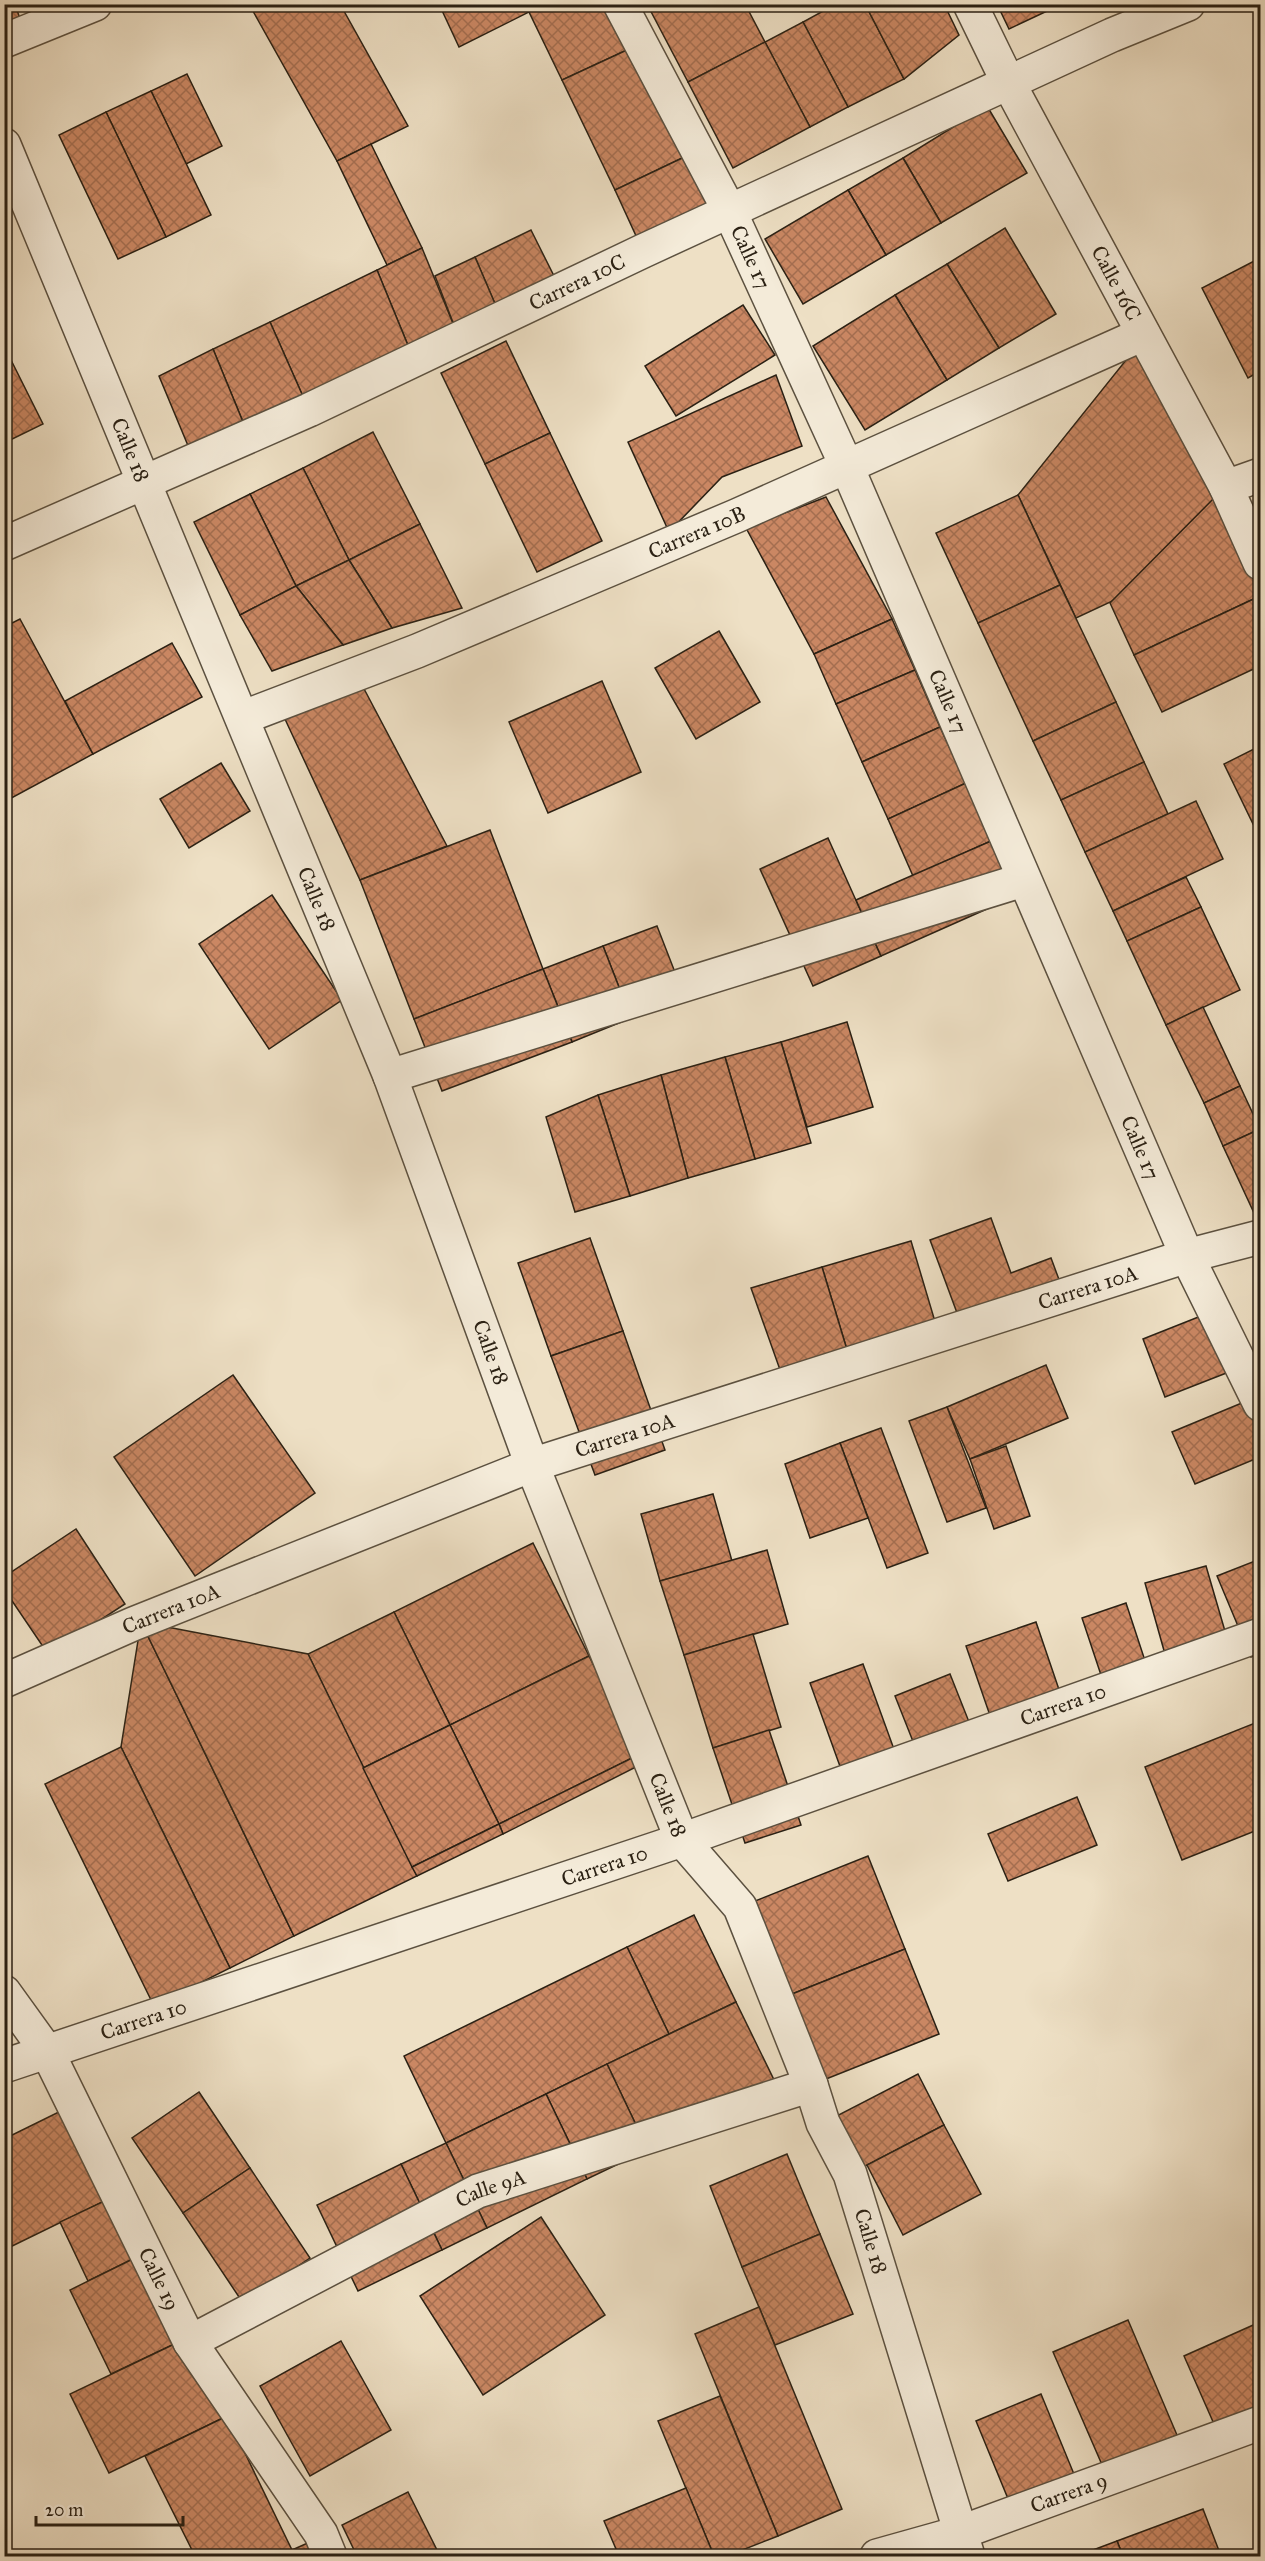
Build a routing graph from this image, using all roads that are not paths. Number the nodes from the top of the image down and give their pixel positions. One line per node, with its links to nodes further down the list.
1 (95, 4): 5 (street)
2 (620, 4): 9 (street, Calle 17)
3 (970, 4): 7 (street, Calle 16C)
4 (1188, 4): 7 (street, Carrera 10C)
5 (55, 12): 6 (street)
6 (4, 41)
7 (1008, 82): 9 (street, Carrera 10C); 10 (street, Calle 16C)
8 (4, 145): 13 (street, Calle 18)
9 (730, 212): 11 (street, Calle 17); 13 (street, Carrera 10C)
10 (1143, 334): 11 (street, Carrera 10B); 14 (street, Calle 16C)
11 (847, 467): 17 (street, Carrera 10B); 18 (street, Calle 17)
12 (1260, 476): 14 (street)
13 (145, 480): 15 (street, Carrera 10C); 17 (street, Calle 18)
14 (1226, 487): 16 (street, Calle 16C)
15 (4, 544)
16 (1260, 563)
17 (244, 717): 19 (street, Calle 18)
18 (1023, 880): 19 (street); 21 (street, Calle 17)
19 (390, 1076): 23 (street, Calle 18)
20 (1260, 1237): 21 (street, Carrera 10A)
21 (1187, 1256): 22 (street, Calle 17); 23 (street, Carrera 10A)
22 (1260, 1404)
23 (532, 1466): 25 (street, Carrera 10A); 26 (street, Calle 18)
24 (1260, 1635): 26 (street, Carrera 10)
25 (4, 1681)
26 (682, 1840): 28 (street, Carrera 10); 30 (street, Calle 18)
27 (4, 1992): 28 (street, Calle 19)
28 (48, 2053): 29 (street, Carrera 10); 31 (street, Calle 19)
29 (4, 2066)
30 (811, 2085): 31 (street, Calle 9A); 33 (street, Calle 18)
31 (190, 2342): 34 (street, Calle 19)
32 (1260, 2423): 33 (street, Carrera 9)
33 (963, 2545): 35 (street, Carrera 9)
34 (330, 2556)
35 (877, 2556)

